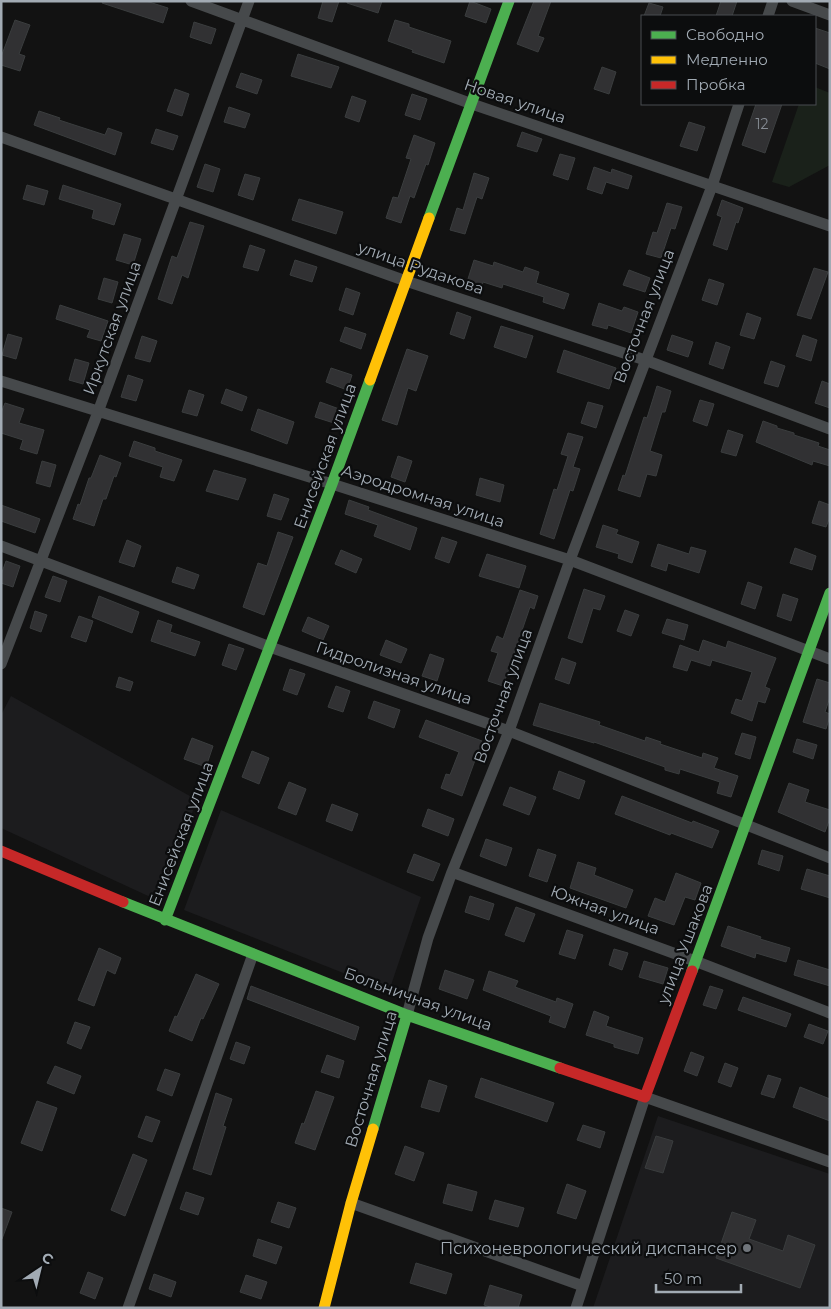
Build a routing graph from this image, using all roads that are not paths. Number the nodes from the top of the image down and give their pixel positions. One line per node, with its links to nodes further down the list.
1 (191, 1): 8 (street, Новая улица)
2 (249, 1): 8 (street, Иркутская улица)
3 (509, 1): 9 (street, Енисейская улица)
4 (773, 1): 6 (street)
5 (792, 1): 7 (street)
6 (768, 15)
7 (830, 15)
8 (242, 20): 9 (street, Новая улица); 13 (street, Иркутская улица)
9 (472, 104): 12 (street, Новая улица); 15 (street, Енисейская улица)
10 (739, 105): 12 (street, Восточная улица)
11 (1, 137): 13 (street, улица Рудакова)
12 (712, 186): 14 (street, Новая улица); 16 (street, Восточная улица)
13 (176, 199): 15 (street, улица Рудакова); 18 (street, Иркутская улица)
14 (830, 226)
15 (406, 281): 16 (street, улица Рудакова); 20 (street, Енисейская улица)
16 (645, 360): 19 (street, улица Рудакова); 23 (street, Восточная улица)
17 (1, 381): 18 (street, Аэродромная улица)
18 (98, 412): 20 (street, Аэродромная улица); 22 (street, Иркутская улица)
19 (830, 430)
20 (332, 484): 23 (street, Аэродромная улица); 25 (street, Енисейская улица)
21 (1, 546): 22 (street, Гидролизная улица)
22 (40, 560): 25 (street, Гидролизная улица); 28 (street, Иркутская улица)
23 (570, 560): 26 (street, Аэродромная улица); 29 (street, Восточная улица)
24 (830, 592): 26 (street, улица Ушакова)
25 (270, 647): 29 (street, Гидролизная улица); 34 (street, Енисейская улица)
26 (809, 651): 27 (street, Аэродромная улица); 30 (street, улица Ушакова)
27 (830, 659)
28 (1, 664)
29 (509, 730): 30 (street, Гидролизная улица); 33 (street, Восточная улица)
30 (746, 826): 32 (street, Гидролизная улица); 36 (street, улица Ушакова)
31 (1, 851): 34 (street, Больничная улица)
32 (830, 858)
33 (452, 872): 36 (street, Южная улица); 38 (street, Восточная улица)
34 (165, 920): 35 (street, Больничная улица)
35 (252, 954): 38 (street, Больничная улица); 43 (street)
36 (695, 961): 37 (street, Южная улица); 39 (street, улица Ушакова)
37 (830, 1013)
38 (407, 1015): 39 (street, Больничная улица); 41 (street, Восточная улица)
39 (645, 1097): 40 (street, Больничная улица); 42 (street, улица Ушакова)
40 (830, 1162)
41 (351, 1203): 42 (street); 44 (street, Восточная улица)
42 (583, 1286): 45 (street, улица Ушакова)
43 (128, 1308)
44 (324, 1308)
45 (576, 1308)

